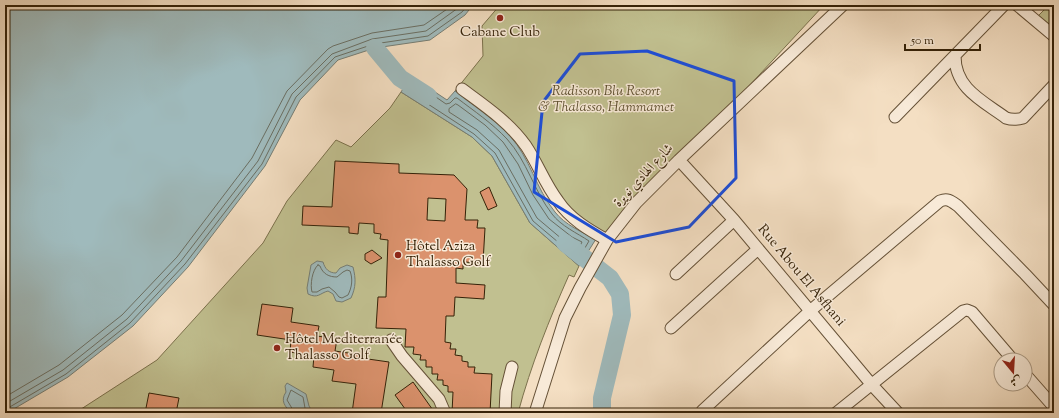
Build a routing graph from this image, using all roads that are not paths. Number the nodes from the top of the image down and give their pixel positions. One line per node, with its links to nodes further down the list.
1 (843, 5): 9 (street, شارع الهادي نويرة)
2 (1004, 5): 5 (street)
3 (1017, 5): 4 (street)
4 (1054, 36)
5 (956, 56): 6 (street); 8 (street)
6 (1054, 85)
7 (462, 90): 11 (street)
8 (895, 117)
9 (679, 160): 10 (street, Rue Abou El Asfhani); 11 (street, شارع الهادي نويرة)
10 (734, 220): 12 (street, Rue Abou El Asfhani); 13 (street)
11 (606, 243): 26 (street, شارع الهادي نويرة)
12 (758, 249): 15 (street, Rue Abou El Asfhani); 16 (street)
13 (676, 274)
14 (1054, 305): 15 (street)
15 (810, 311): 21 (street, Rue Abou El Asfhani); 23 (street)
16 (671, 328)
17 (391, 340): 24 (street)
18 (1006, 352): 21 (street)
19 (512, 367): 25 (street)
20 (1033, 383): 22 (street)
21 (872, 385): 27 (street); 28 (street, Rue Abou El Asfhani)
22 (1054, 407)
23 (702, 411)
24 (445, 413)
25 (505, 413)
26 (535, 413)
27 (836, 413)
28 (898, 413)

